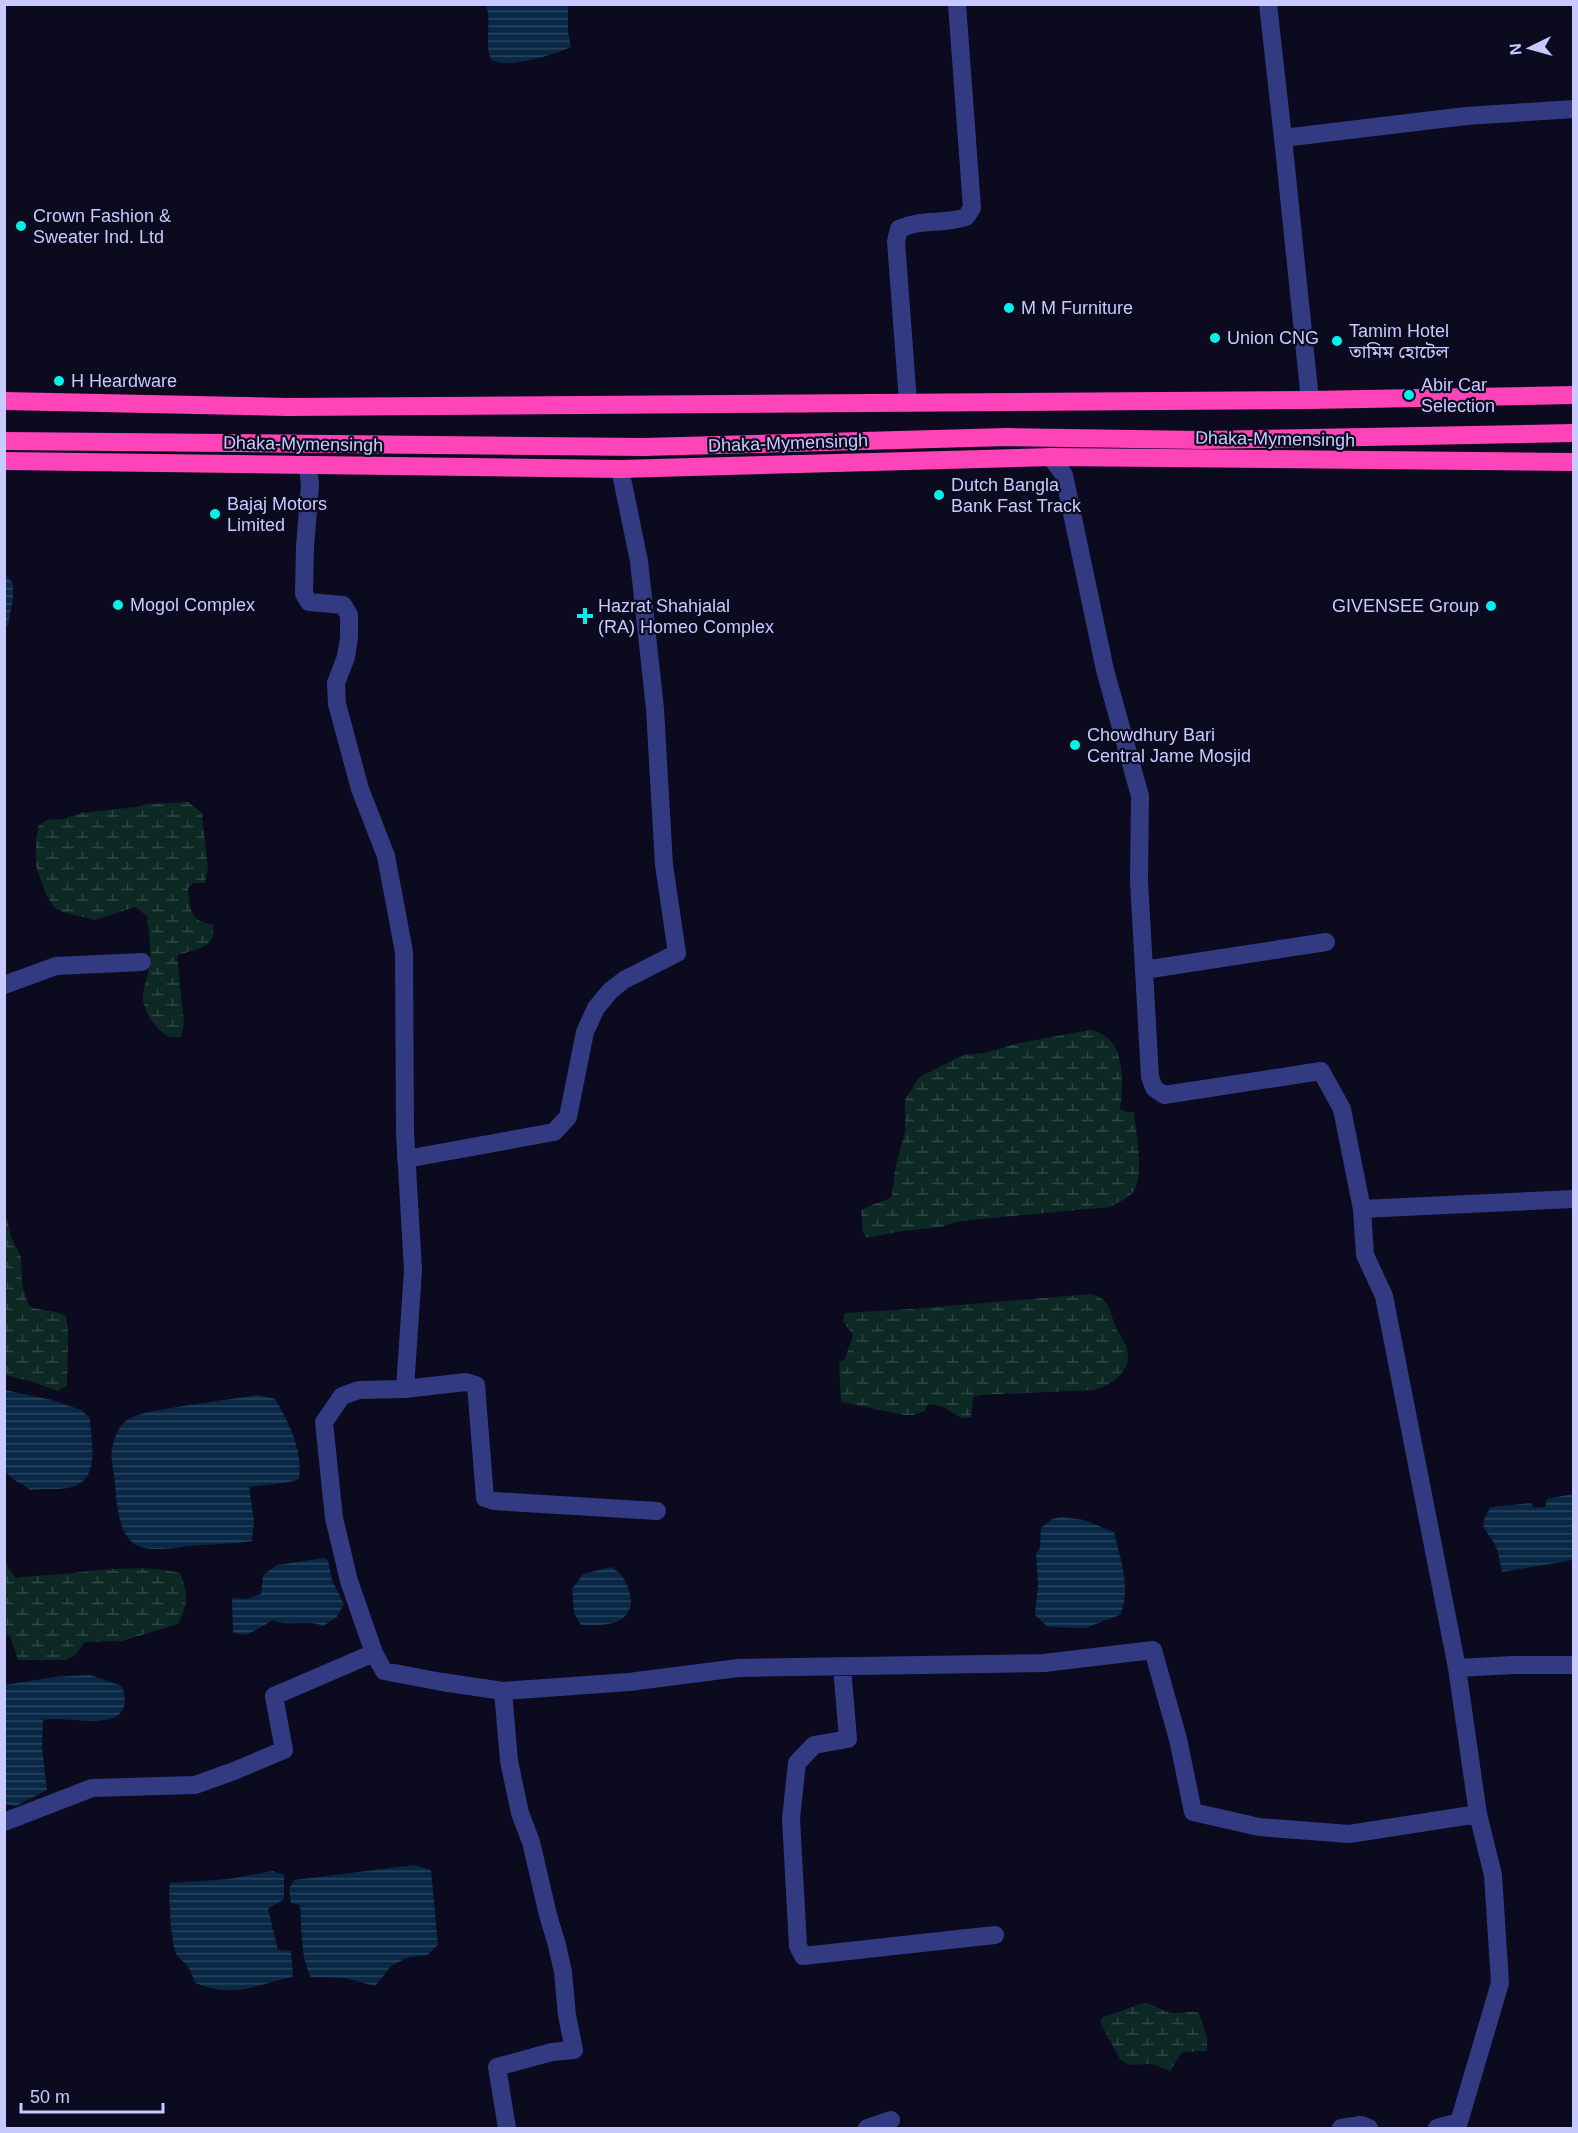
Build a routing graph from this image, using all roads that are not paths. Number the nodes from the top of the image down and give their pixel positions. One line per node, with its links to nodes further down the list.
1 (957, 4): 8 (street)
2 (1268, 4): 4 (street)
3 (1574, 109): 4 (street)
4 (1283, 138): 6 (street)
5 (1574, 395): 6 (highway, Dhaka-Mymensingh)
6 (1310, 400): 8 (highway, Dhaka-Mymensingh)
7 (4, 401): 8 (highway, Dhaka-Mymensingh)
8 (908, 402)
9 (1574, 433): 10 (highway)
10 (4, 441)
11 (1051, 457): 13 (highway, Dhaka-Mymensingh); 15 (highway, Dhaka-Mymensingh); 18 (street)
12 (4, 461): 14 (highway, Dhaka-Mymensingh)
13 (1574, 462)
14 (308, 465): 15 (highway, Dhaka-Mymensingh); 20 (street)
15 (620, 469): 20 (street)
16 (1326, 942): 18 (street)
17 (142, 962): 19 (street)
18 (1143, 970): 22 (street)
19 (4, 985)
20 (406, 1159): 23 (street)
21 (1574, 1199): 22 (street)
22 (1362, 1209): 28 (street)
23 (405, 1389): 24 (street); 25 (street)
24 (657, 1511)
25 (374, 1653): 29 (street); 31 (street)
26 (1574, 1665): 28 (street)
27 (842, 1667): 29 (street); 30 (street); 32 (street)
28 (1457, 1668): 30 (street)
29 (503, 1691): 34 (street)
30 (1478, 1815): 38 (street)
31 (4, 1822)
32 (995, 1935)
33 (891, 2120): 35 (street)
34 (507, 2128)
35 (867, 2128)
36 (1341, 2128): 37 (street)
37 (1369, 2128)
38 (1437, 2128)

